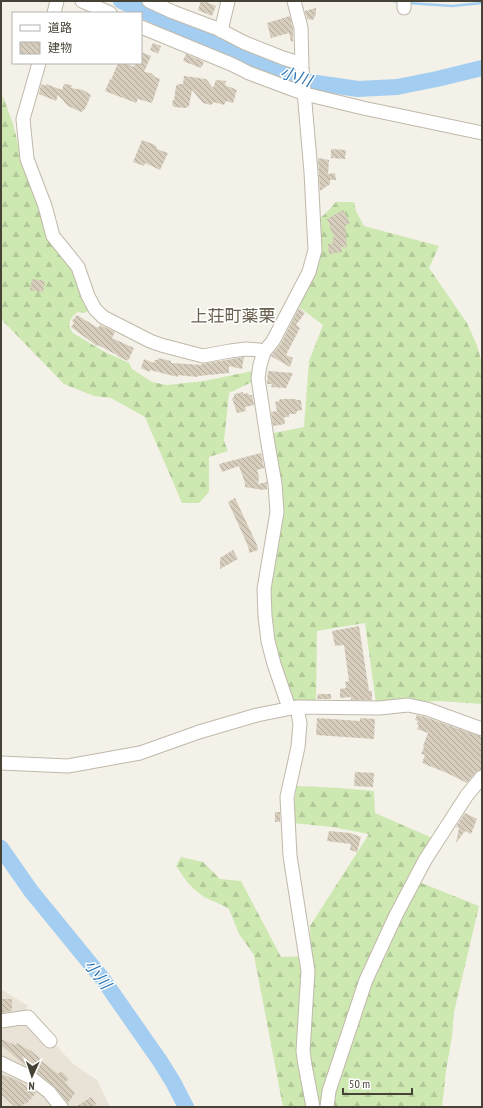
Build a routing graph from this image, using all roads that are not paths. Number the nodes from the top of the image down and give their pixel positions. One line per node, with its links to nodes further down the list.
1 (57, 1): 6 (street)
2 (82, 1): 7 (street)
3 (149, 1): 9 (street)
4 (228, 1): 9 (street)
5 (294, 1): 11 (street)
6 (54, 12)
7 (108, 12)
8 (142, 27): 12 (street)
9 (221, 31): 11 (street)
10 (39, 64): 14 (street)
11 (302, 66): 12 (street)
12 (305, 94): 13 (street); 14 (street)
13 (482, 133)
14 (264, 352): 15 (street)
15 (293, 708): 16 (street); 17 (street); 23 (street)
16 (482, 729)
17 (1, 763)
18 (482, 777): 24 (street)
19 (1, 1021): 20 (street)
20 (50, 1041)
21 (1, 1063): 22 (street)
22 (61, 1107)
23 (314, 1107)
24 (327, 1107)

